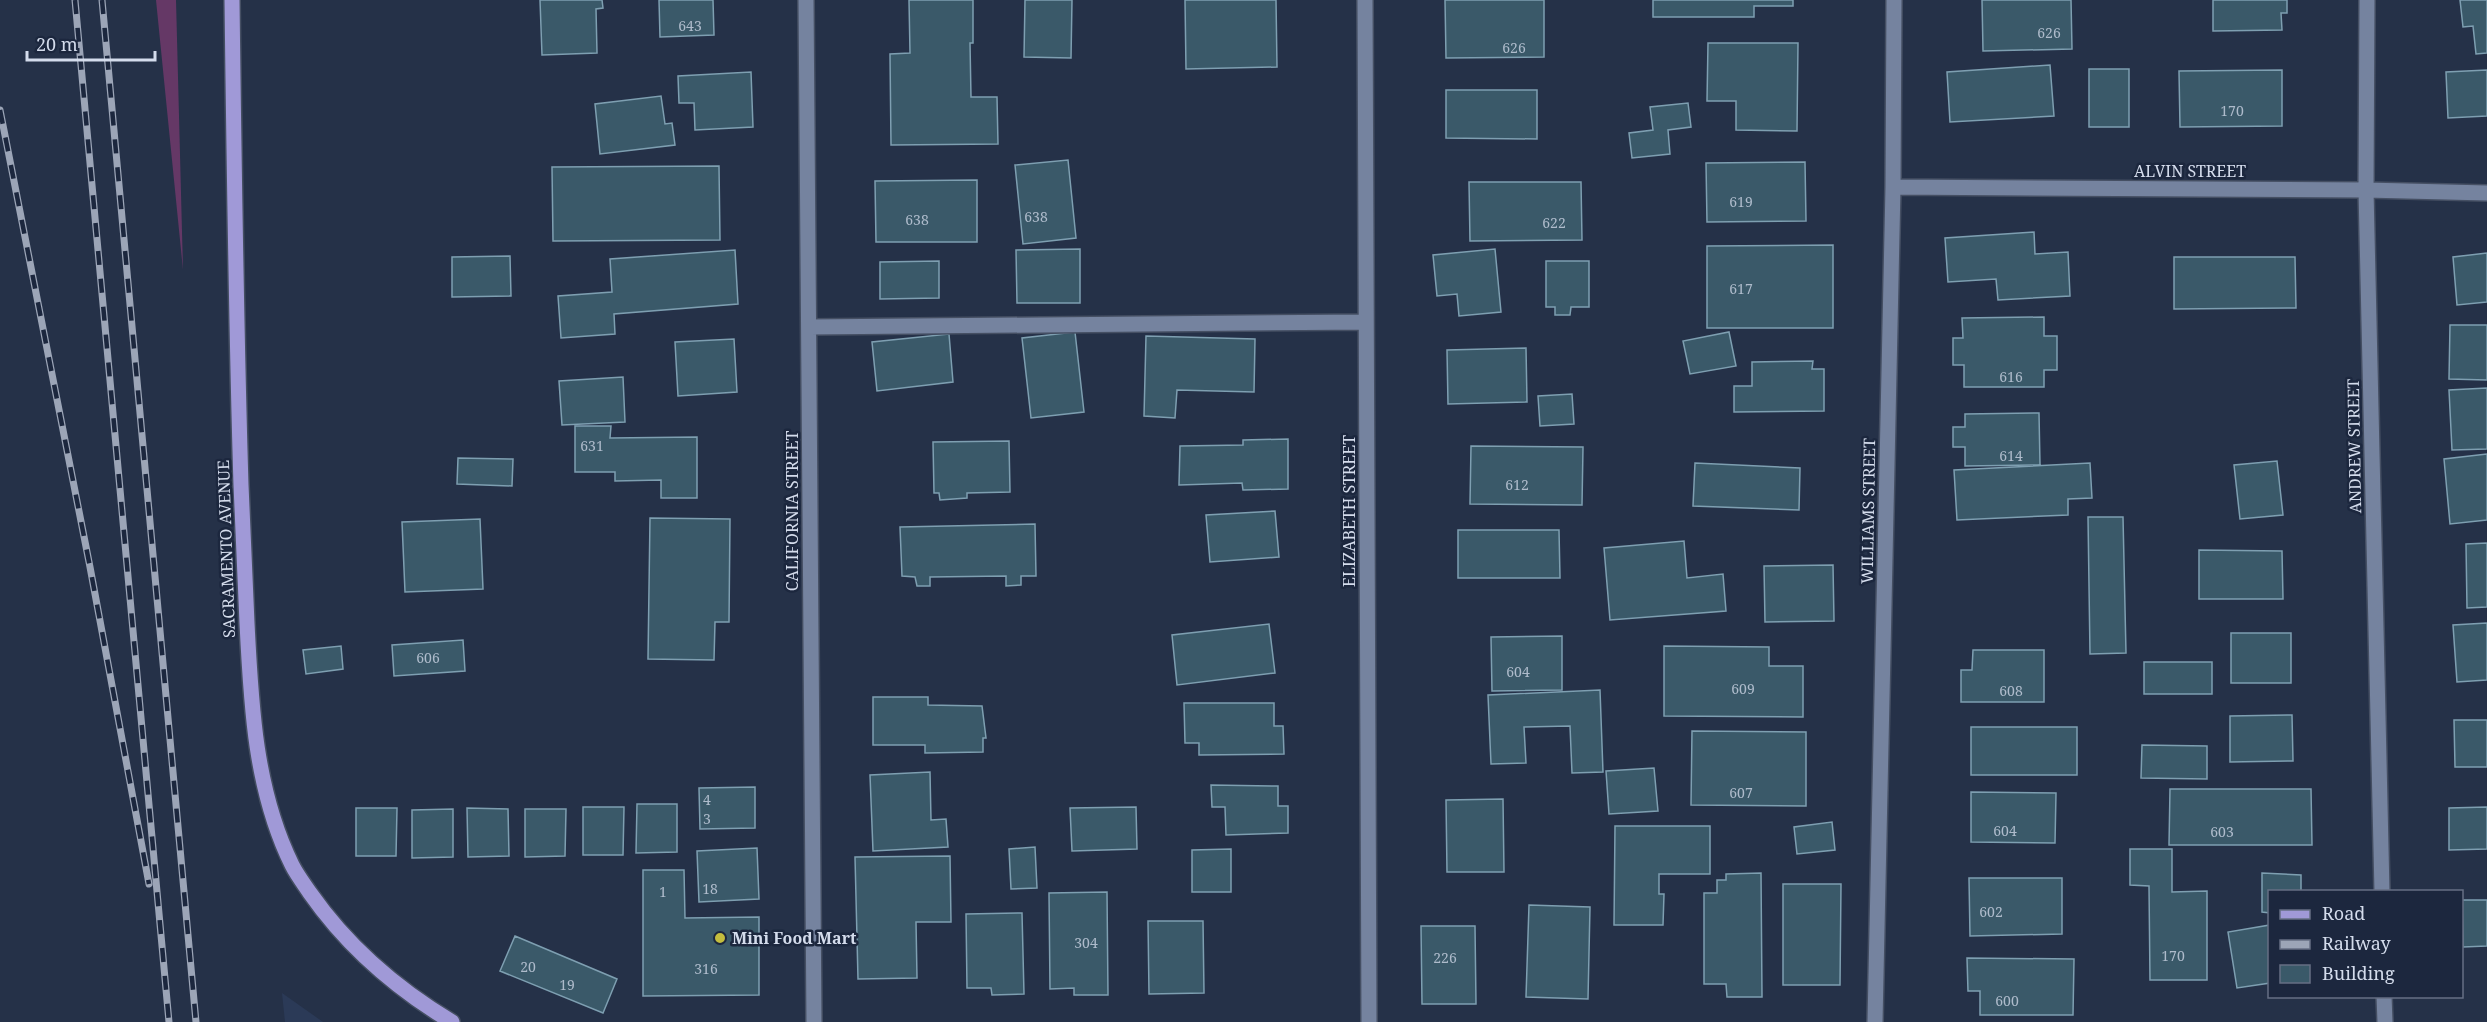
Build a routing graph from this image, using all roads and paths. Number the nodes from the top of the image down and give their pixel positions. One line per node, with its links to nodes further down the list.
1 (232, 0): 13 (main road, SACRAMENTO AVENUE)
2 (806, 0): 10 (street, CALIFORNIA STREET)
3 (1365, 0): 9 (street, ELIZABETH STREET)
4 (1894, 0): 6 (street, WILLIAMS STREET)
5 (2367, 0): 7 (street, ANDREW STREET)
6 (1893, 187): 7 (street, ALVIN STREET); 16 (street, WILLIAMS STREET)
7 (2366, 190): 8 (street, ALVIN STREET); 11 (street, ANDREW STREET)
8 (2487, 193)
9 (1366, 322): 10 (street); 15 (street, ELIZABETH STREET)
10 (809, 327): 14 (street, CALIFORNIA STREET)
11 (2382, 890)
12 (2384, 998): 17 (street)
13 (452, 1022)
14 (814, 1022)
15 (1369, 1022)
16 (1875, 1022)
17 (2385, 1022)

